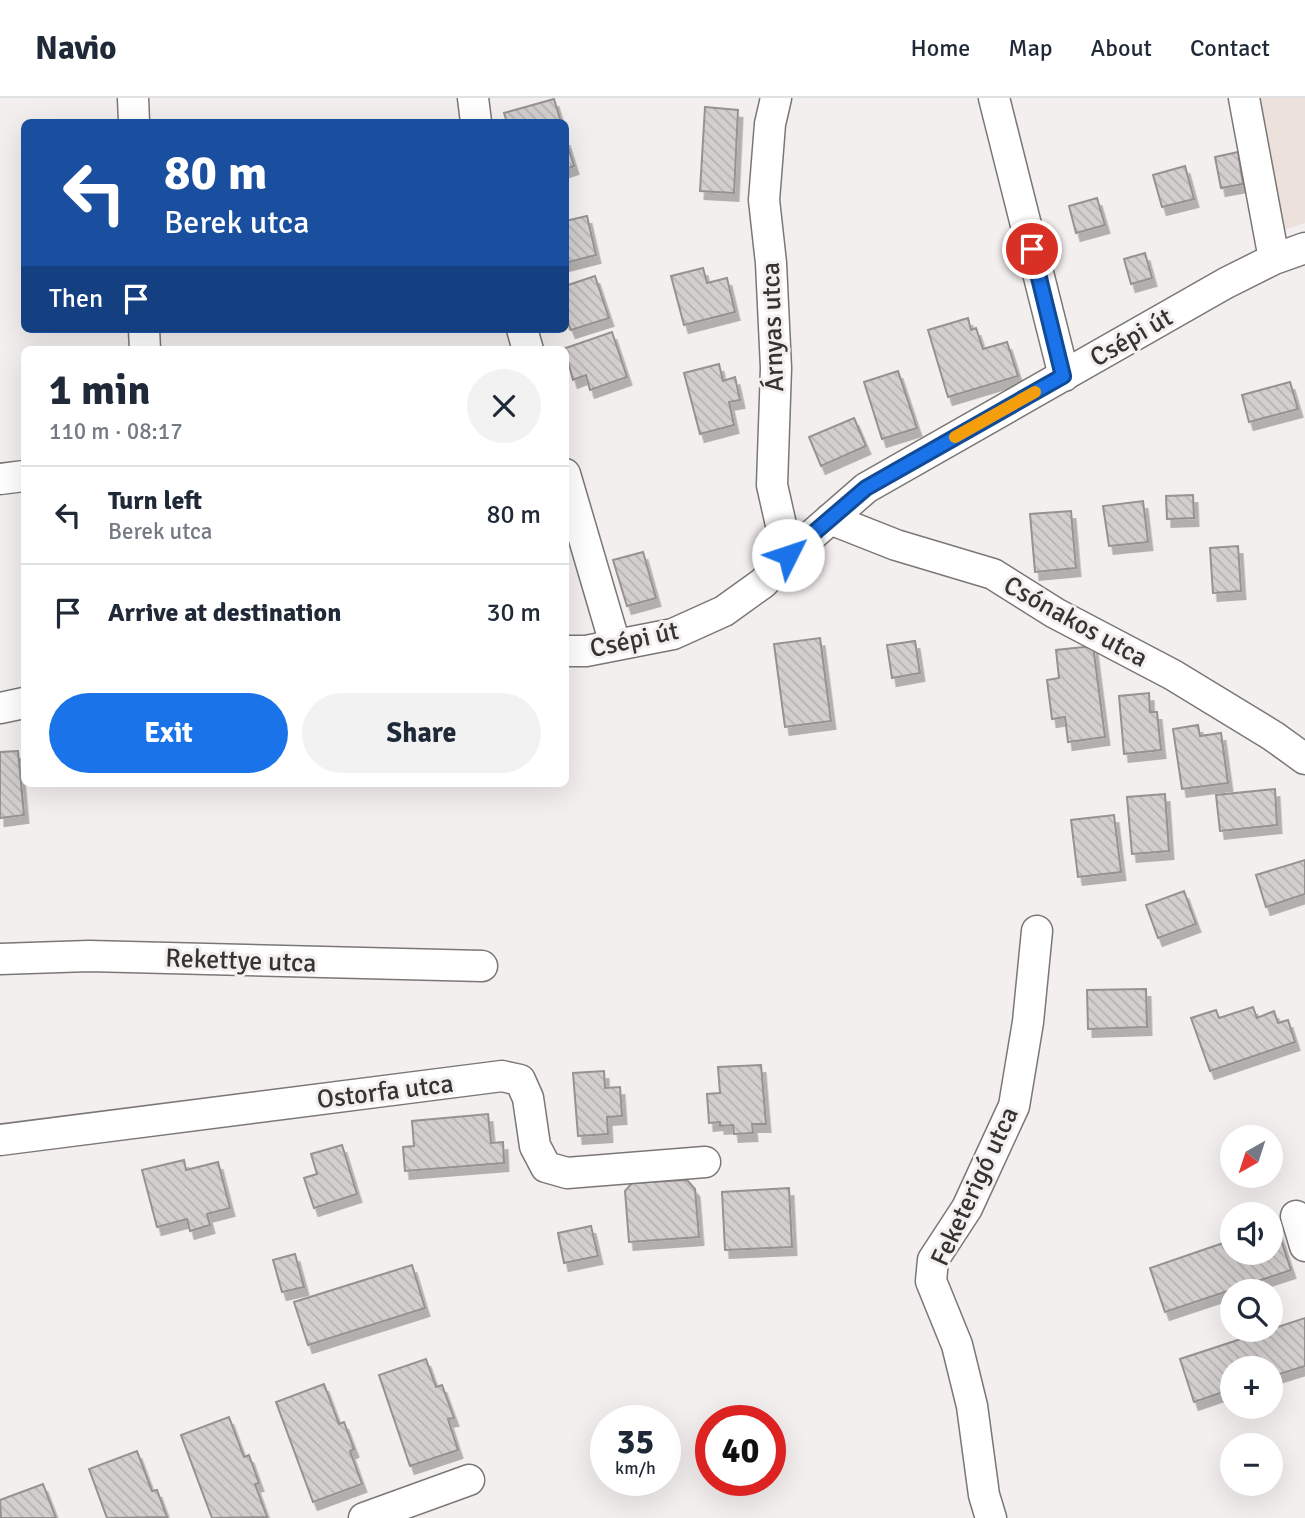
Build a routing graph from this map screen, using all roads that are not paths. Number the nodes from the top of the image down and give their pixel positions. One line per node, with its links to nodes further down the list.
1 (133, 98): 6 (street)
2 (473, 98): 7 (street)
3 (776, 98): 15 (street, Árnyas utca)
4 (994, 98): 10 (street)
5 (1244, 98): 9 (street)
6 (134, 119)
7 (476, 119)
8 (1305, 248): 9 (street, Csépi út)
9 (1274, 259): 10 (street, Csépi út)
10 (1063, 376): 14 (street, Csépi út)
11 (21, 476): 12 (street)
12 (0, 480)
13 (569, 488): 16 (street)
14 (830, 519): 15 (street, Csépi út); 20 (street, Csónakos utca)
15 (788, 555): 16 (street, Csépi út)
16 (615, 644): 17 (street, Csépi út)
17 (569, 651)
18 (21, 704): 19 (street)
19 (0, 708)
20 (1305, 759)
21 (1037, 931): 30 (street, Feketerigó utca)
22 (0, 959): 23 (street, Rekettye utca)
23 (482, 966)
24 (0, 1140): 25 (street, Ostorfa utca)
25 (705, 1162)
26 (1296, 1216): 27 (street)
27 (1305, 1246)
28 (469, 1480): 29 (street)
29 (364, 1518)
30 (991, 1518)

